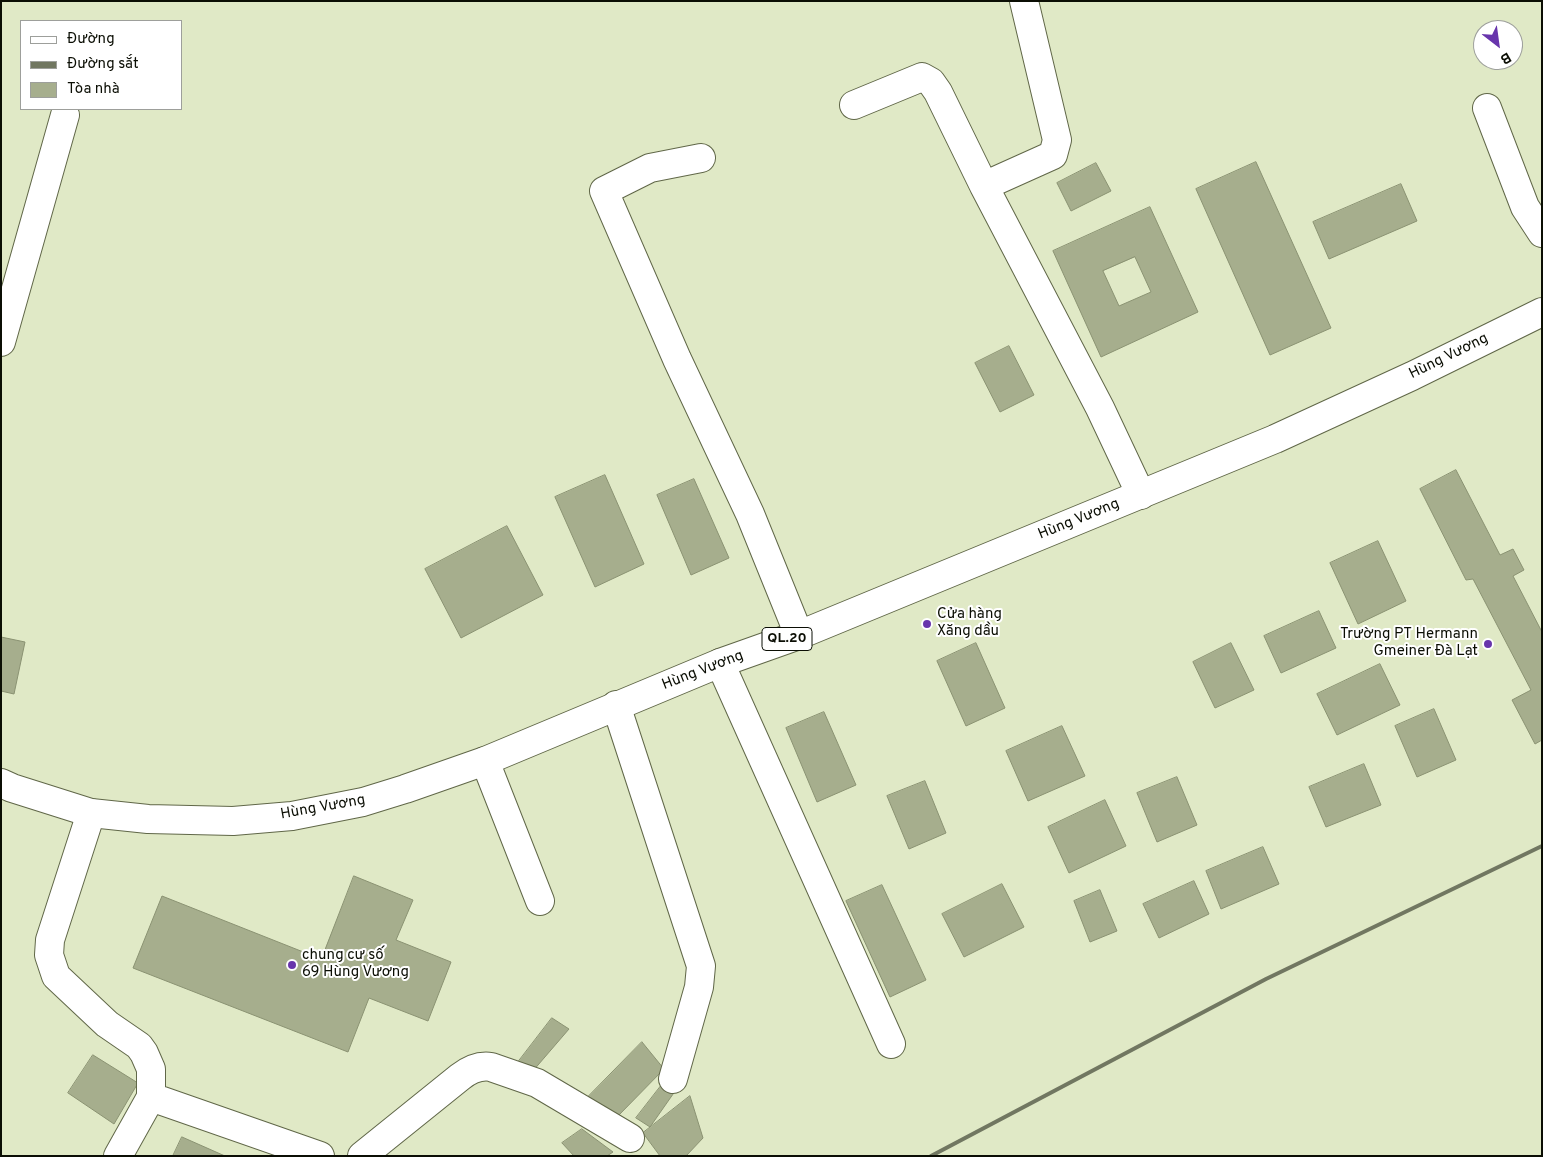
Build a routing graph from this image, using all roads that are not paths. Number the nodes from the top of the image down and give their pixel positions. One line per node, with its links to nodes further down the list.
1 (1024, 1): 6 (main road)
2 (854, 105): 6 (main road)
3 (1486, 108): 7 (main road)
4 (65, 116): 9 (main road)
5 (702, 158): 11 (main road)
6 (984, 186): 10 (main road)
7 (1542, 233)
8 (1542, 312): 10 (main road, Hùng Vương / QL.20)
9 (1, 342)
10 (1141, 495): 11 (main road, Hùng Vương / QL.20)
11 (799, 635): 12 (main road, Hùng Vương / QL.20)
12 (720, 664): 13 (main road, Hùng Vương / QL.20); 18 (main road)
13 (616, 705): 14 (main road, Hùng Vương / QL.20); 19 (main road)
14 (485, 760): 16 (main road, Hùng Vương / QL.20); 17 (main road)
15 (1, 783): 16 (main road, Hùng Vương / QL.20)
16 (91, 813): 20 (main road)
17 (540, 901)
18 (891, 1044)
19 (673, 1079)
20 (151, 1096): 22 (main road); 23 (main road)
21 (630, 1138): 24 (main road)
22 (118, 1156)
23 (320, 1156)
24 (362, 1156)

